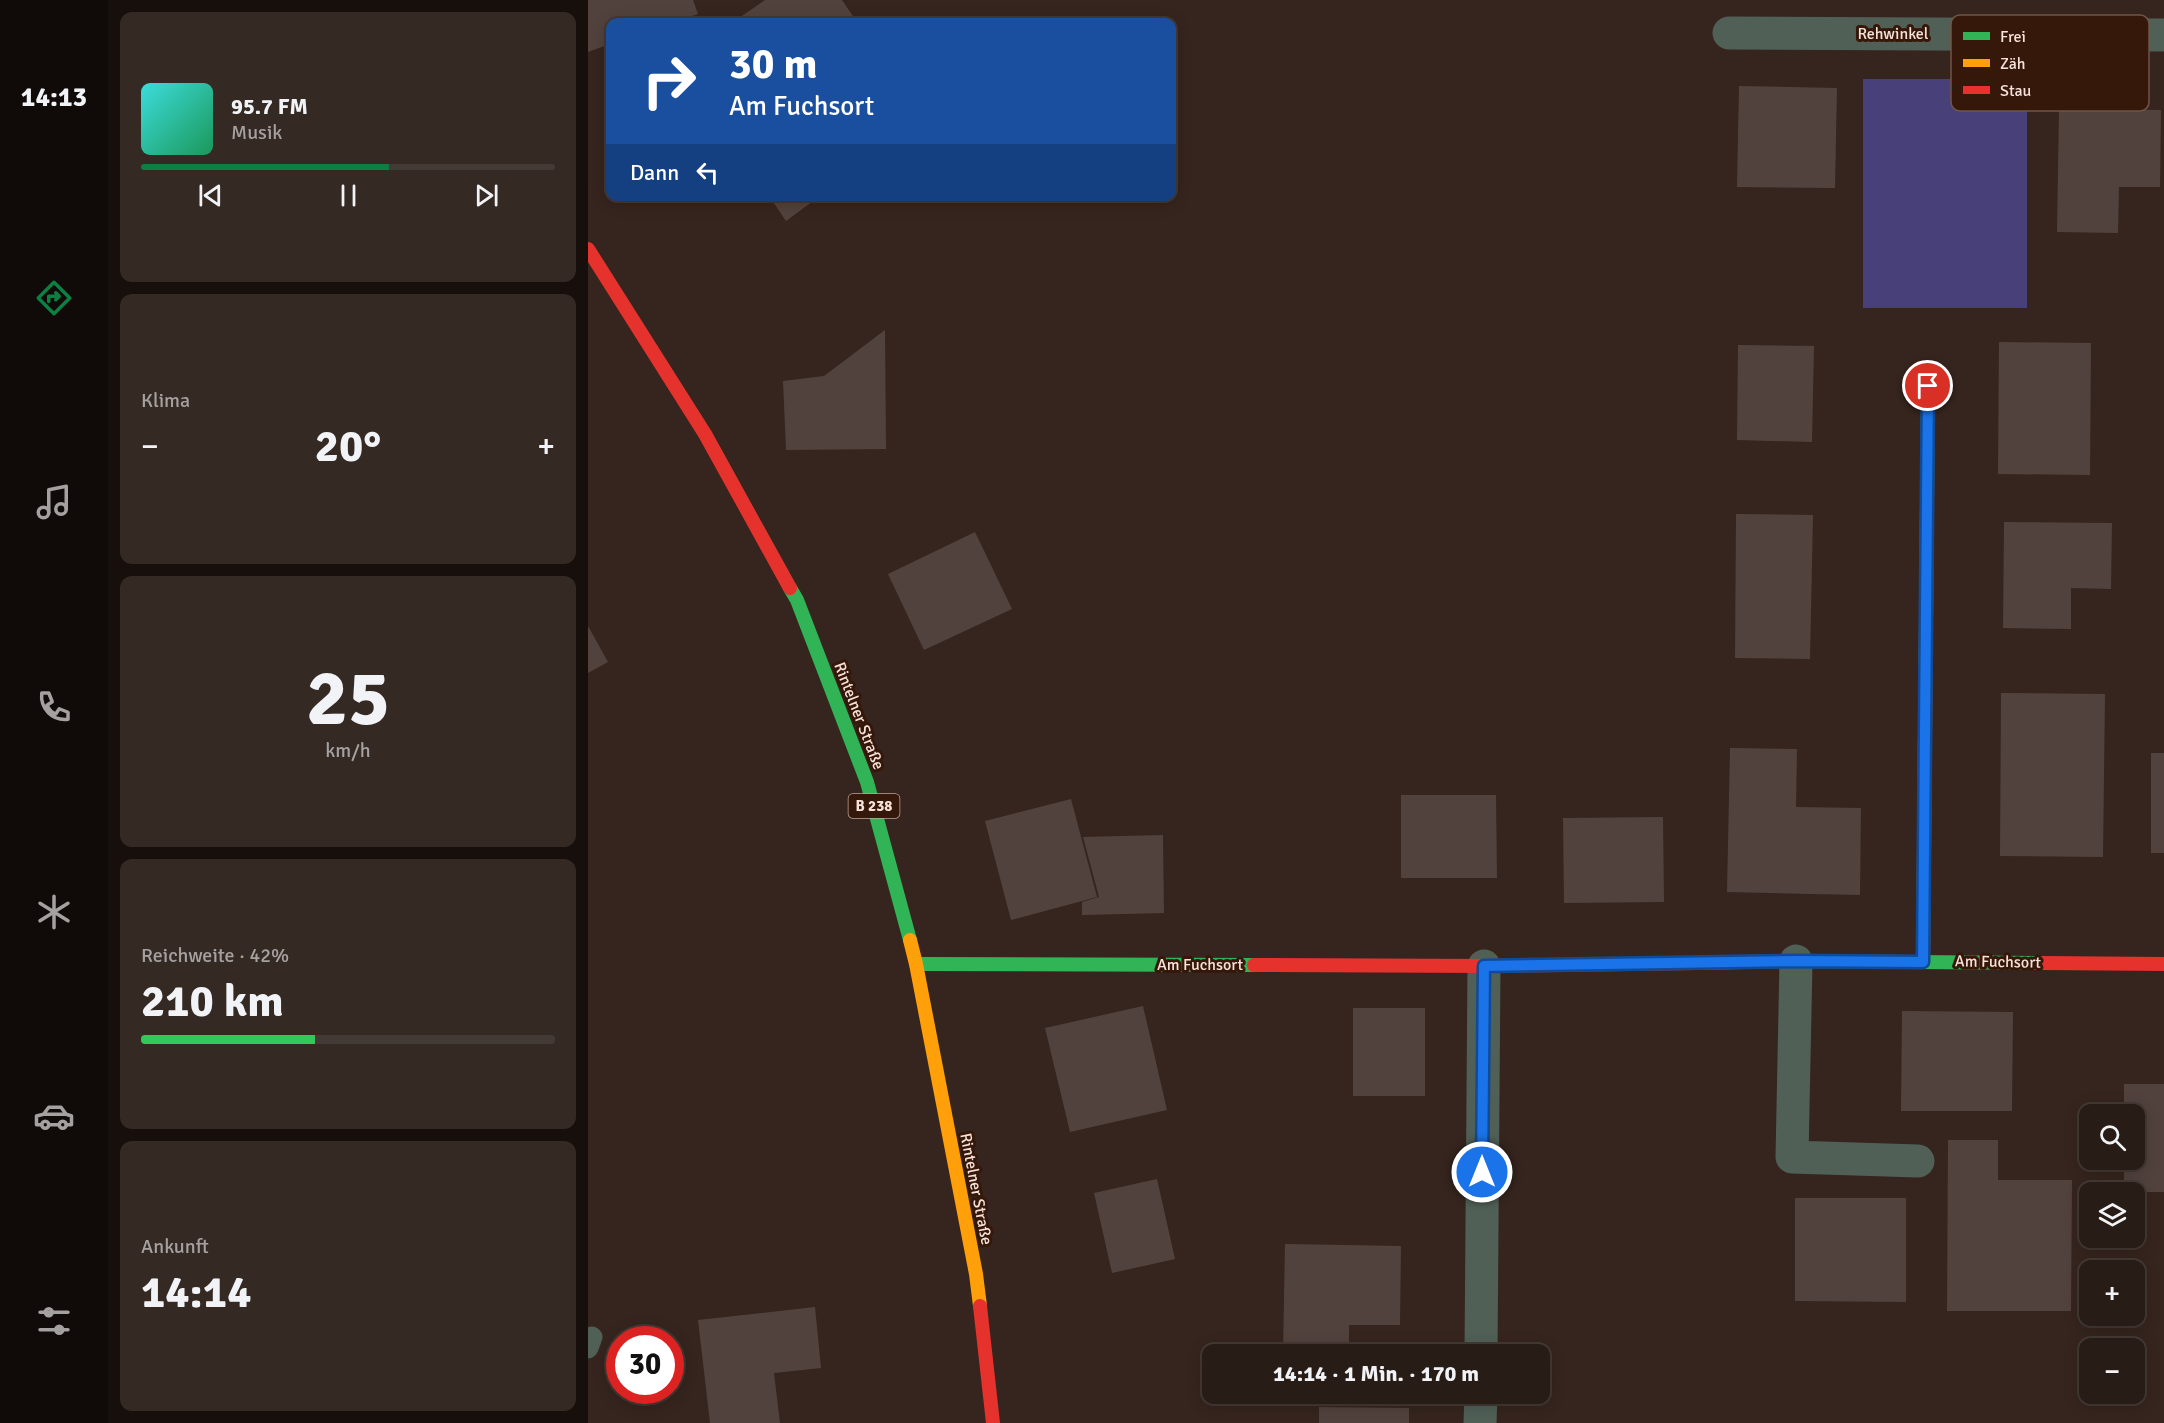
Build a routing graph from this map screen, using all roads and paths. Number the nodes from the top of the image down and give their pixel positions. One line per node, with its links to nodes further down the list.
1 (1729, 33): 2 (street, Rehwinkel)
2 (1951, 34)
3 (2149, 35): 4 (street, Rehwinkel)
4 (2164, 35)
5 (588, 249): 9 (street, Rintelner Straße / B 238)
6 (1928, 386): 8 (street)
7 (1796, 961): 8 (street, Am Fuchsort); 11 (street, Am Fuchsort); 12 (street)
8 (1923, 962): 10 (street, Am Fuchsort)
9 (916, 964): 11 (street, Am Fuchsort); 15 (street, Rintelner Straße / B 238)
10 (2164, 964)
11 (1484, 966): 13 (street)
12 (1918, 1161)
13 (1481, 1344)
14 (1480, 1404): 16 (street)
15 (993, 1423)
16 (1480, 1423)

